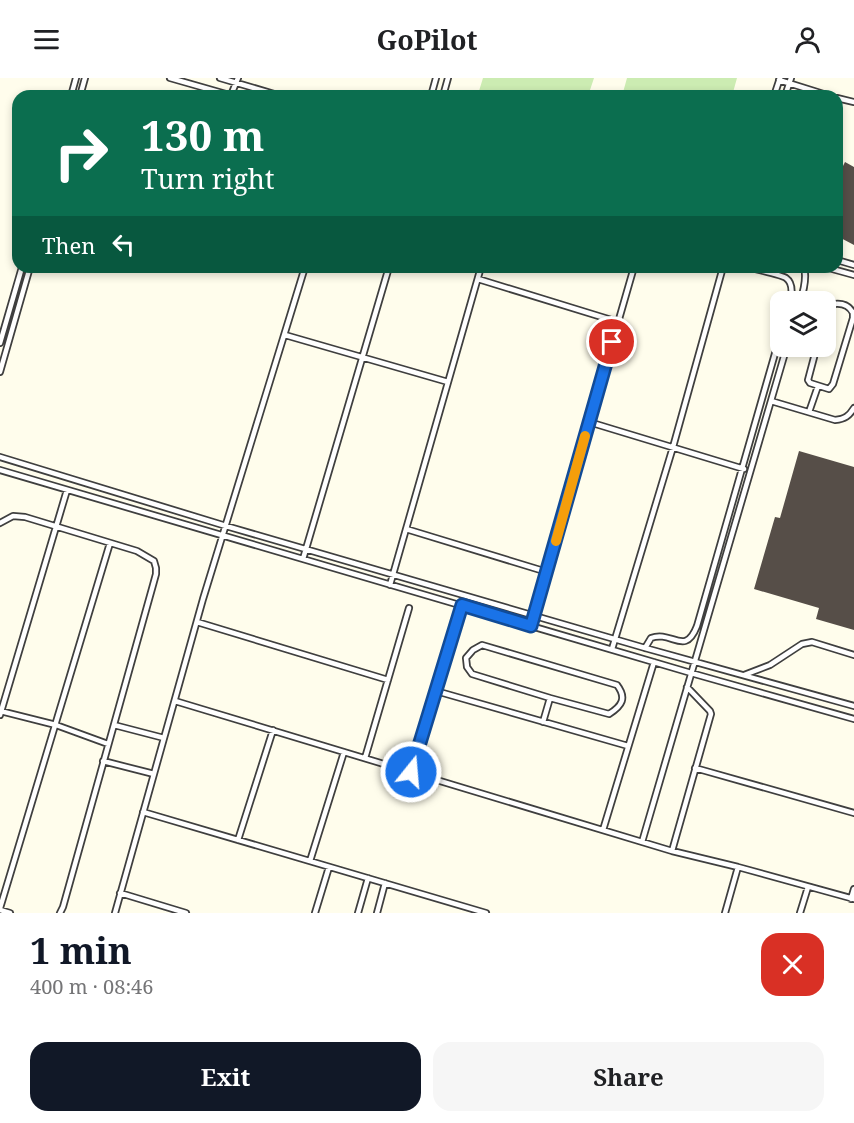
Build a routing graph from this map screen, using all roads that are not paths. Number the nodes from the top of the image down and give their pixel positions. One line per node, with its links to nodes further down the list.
1 (170, 78): 6 (lane)
2 (220, 78): 4 (lane)
3 (779, 79): 5 (lane)
4 (237, 80): 7 (lane)
5 (790, 80): 8 (lane)
6 (211, 90)
7 (264, 90)
8 (815, 90)
9 (20, 273): 24 (lane)
10 (28, 273): 29 (lane)
11 (303, 273): 23 (lane)
12 (387, 273): 25 (lane)
13 (480, 273): 18 (lane)
14 (632, 273): 22 (lane)
15 (721, 273): 36 (lane)
16 (768, 273): 19 (lane)
17 (806, 273): 20 (lane)
18 (478, 279): 22 (lane); 30 (lane)
19 (792, 291)
20 (803, 291)
21 (836, 304): 31 (lane)
22 (618, 322): 35 (lane)
23 (285, 335): 25 (lane); 43 (lane)
24 (0, 343)
25 (362, 357): 30 (lane); 48 (lane)
26 (774, 357): 38 (lane)
27 (784, 357): 32 (lane)
28 (814, 357): 31 (lane)
29 (0, 372)
30 (448, 382): 45 (lane)
31 (818, 386): 34 (lane)
32 (771, 401): 34 (lane); 40 (lane)
33 (854, 408): 34 (lane)
34 (809, 412)
35 (589, 422): 36 (lane); 50 (lane)
36 (673, 447): 38 (lane); 58 (lane)
37 (0, 457): 43 (lane)
38 (741, 468): 40 (lane); 59 (lane)
39 (0, 470): 41 (lane)
40 (749, 472): 62 (lane)
41 (67, 490): 44 (lane); 46 (lane)
42 (0, 523): 44 (lane)
43 (226, 526): 46 (lane); 48 (lane)
44 (57, 527): 47 (lane); 72 (lane)
45 (405, 529): 50 (lane); 51 (lane)
46 (223, 536): 49 (lane); 56 (lane)
47 (110, 543): 75 (lane); 76 (lane)
48 (306, 549): 49 (lane); 51 (lane)
49 (303, 559): 52 (lane)
50 (547, 572): 55 (lane)
51 (392, 575): 52 (lane); 55 (lane)
52 (390, 585): 53 (lane)
53 (462, 605): 57 (lane); 68 (lane)
54 (409, 608): 66 (lane)
55 (534, 616): 57 (lane); 58 (lane)
56 (197, 622): 66 (lane); 70 (lane)
57 (531, 626): 60 (lane)
58 (616, 639): 59 (lane); 60 (lane)
59 (645, 648): 62 (lane)
60 (612, 649): 63 (lane)
61 (854, 655): 65 (lane)
62 (694, 661): 64 (lane); 65 (lane)
63 (654, 662): 64 (lane); 80 (lane)
64 (691, 673): 67 (lane); 73 (lane)
65 (743, 675): 71 (lane)
66 (388, 680): 82 (lane)
67 (687, 687): 84 (lane); 91 (lane)
68 (436, 691): 74 (lane); 85 (lane)
69 (550, 698): 69 (lane); 74 (lane)
70 (175, 701): 77 (lane); 78 (lane)
71 (854, 706)
72 (0, 712): 76 (lane)
73 (854, 719)
74 (543, 722): 80 (lane)
75 (114, 724): 78 (lane); 79 (lane)
76 (56, 726): 79 (lane); 102 (lane)
77 (273, 730): 81 (lane); 90 (lane)
78 (164, 738): 86 (lane)
79 (108, 744): 83 (lane)
80 (628, 746): 89 (lane)
81 (344, 752): 82 (lane); 93 (lane)
82 (365, 758): 85 (lane)
83 (103, 761): 86 (lane); 104 (lane)
84 (696, 768): 88 (lane); 92 (lane)
85 (411, 772): 89 (lane)
86 (154, 774): 87 (lane)
87 (143, 812): 90 (lane); 100 (lane)
88 (854, 813)
89 (603, 830): 91 (lane)
90 (238, 840): 93 (lane)
91 (642, 842): 92 (lane)
92 (672, 851): 95 (lane)
93 (310, 861): 94 (lane)
94 (329, 867): 96 (lane); 107 (lane)
95 (738, 867): 98 (lane); 111 (lane)
96 (368, 878): 97 (lane); 108 (lane)
97 (385, 883): 109 (lane); 110 (lane)
98 (808, 887): 101 (lane); 112 (lane)
99 (854, 889): 101 (lane)
100 (120, 893): 105 (lane); 106 (lane)
101 (853, 899)
102 (0, 909): 103 (lane)
103 (10, 913)
104 (60, 913)
105 (115, 913)
106 (186, 913)
107 (315, 913)
108 (358, 913)
109 (376, 913)
110 (486, 913)
111 (725, 913)
112 (800, 913)

